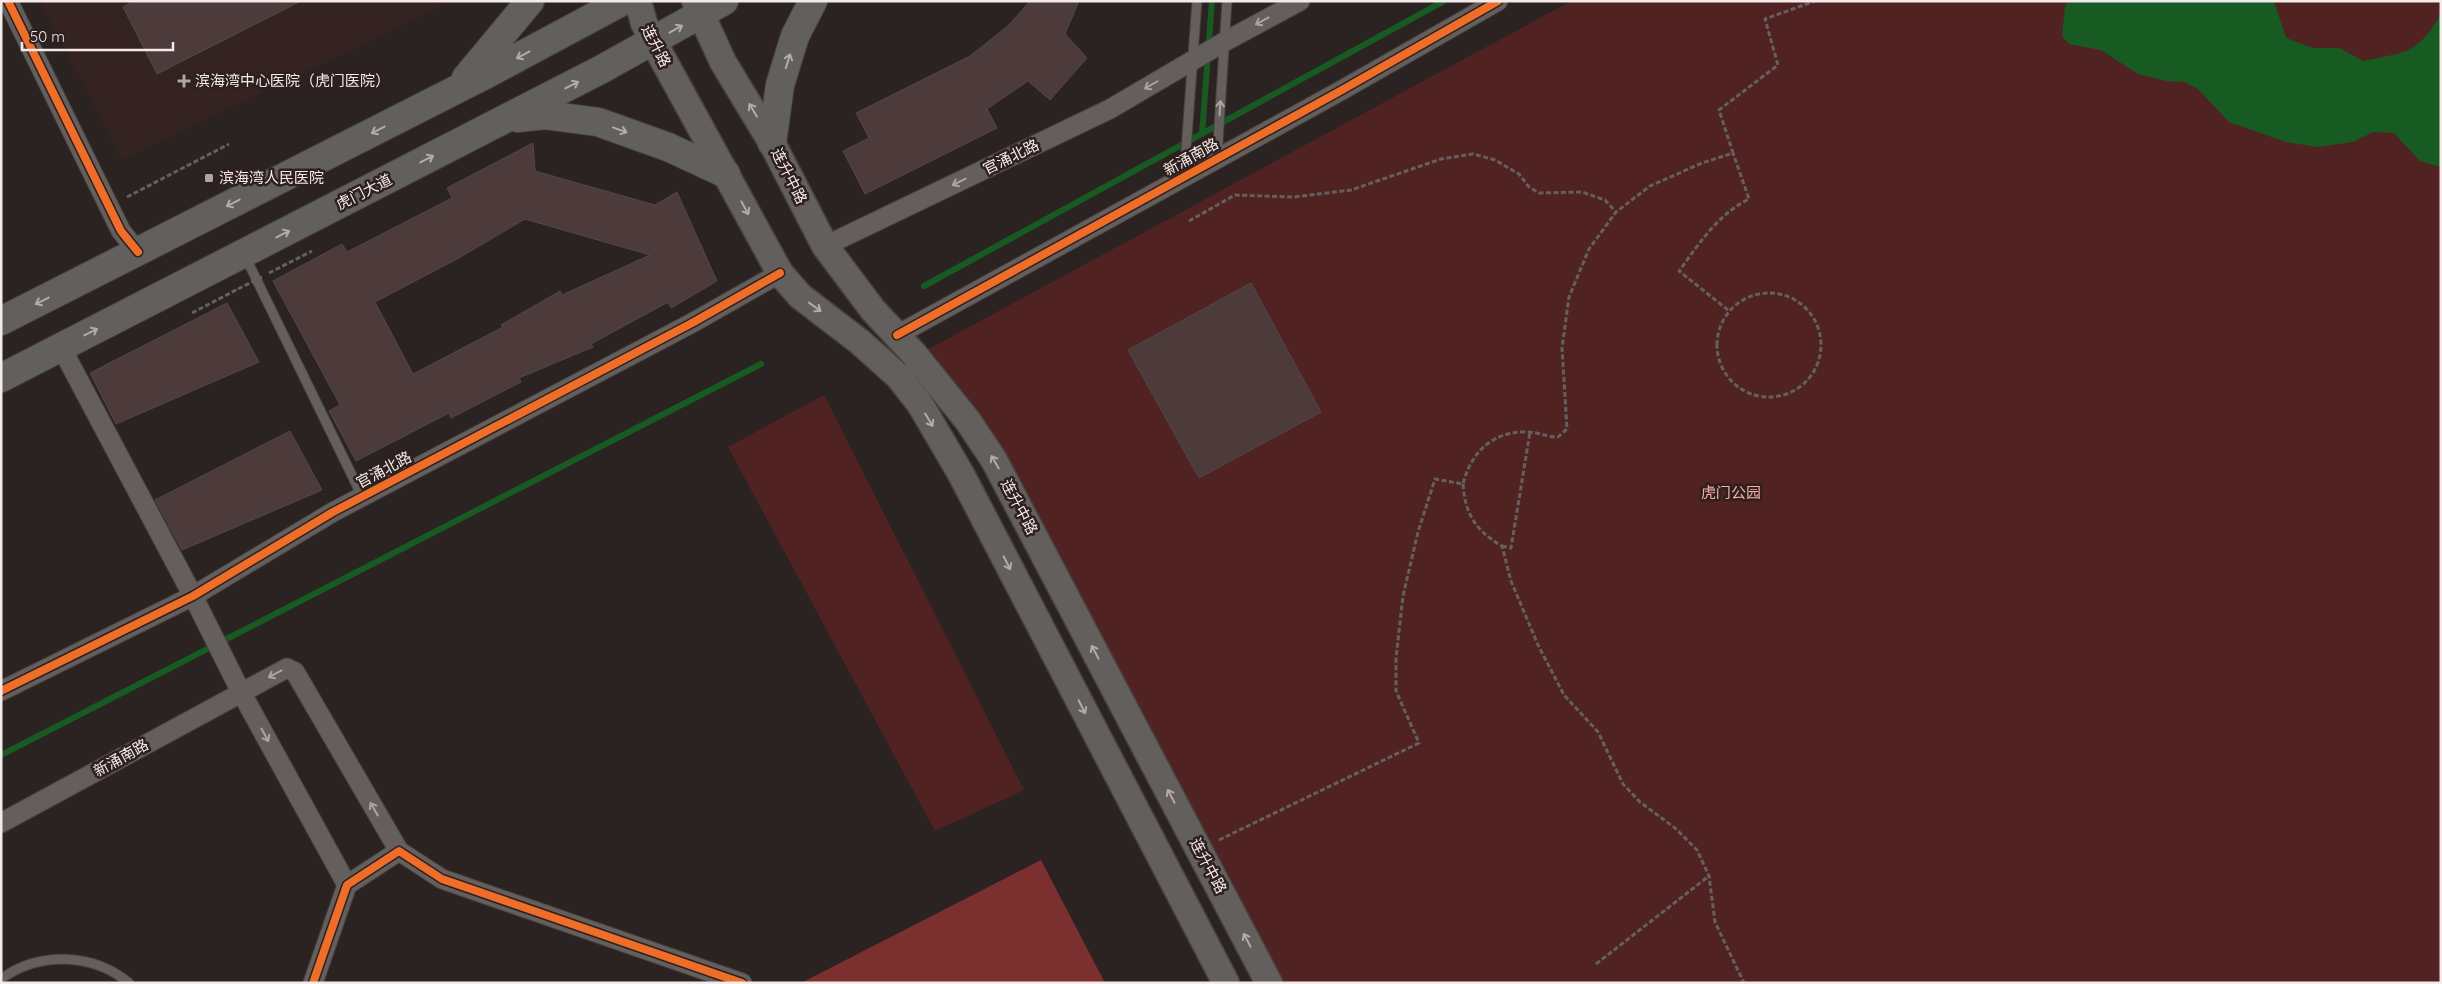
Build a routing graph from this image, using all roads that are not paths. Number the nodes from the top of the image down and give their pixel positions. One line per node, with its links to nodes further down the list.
1 (8, 1): 22 (street)
2 (530, 1): 15 (main road)
3 (623, 1): 15 (main road, one-way to 15)
4 (638, 1): 12 (main road, 连升路)
5 (724, 1): 11 (main road, 虎门大道)
6 (813, 1): 17 (main road, one-way to 6)
7 (1197, 1): 14 (lane)
8 (1227, 1): 13 (lane)
9 (1300, 1): 13 (street, one-way to 13)
10 (1498, 1): 18 (street, 新涌南路)
11 (697, 8): 12 (main road, 虎门大道, one-way to 11); 17 (main road, 连升中路, one-way to 11)
12 (652, 42): 16 (main road, 虎门大道, one-way to 12); 19 (main road, 连升路)
13 (1224, 42): 14 (street, 官涌北路); 18 (lane, one-way to 13)
14 (1193, 60): 20 (lane); 21 (street, 官涌北路, one-way to 21)
15 (453, 92): 22 (main road, one-way to 22)
16 (503, 120): 19 (main road, one-way to 19); 23 (main road, 虎门大道, one-way to 16)
17 (772, 143): 21 (main road, 连升中路)
18 (1217, 159): 20 (street, 新涌南路)
19 (726, 174): 24 (main road, one-way to 24)
20 (1184, 177): 26 (street, 新涌南路)
21 (825, 246): 26 (main road, 连升中路)
22 (138, 252): 25 (main road, one-way to 25)
23 (244, 253): 27 (main road, 虎门大道, one-way to 23); 29 (lane)
24 (780, 273): 29 (street, 官涌北路); 40 (main road, one-way to 40)
25 (1, 321)
26 (897, 335): 41 (main road, 连升中路, one-way to 26)
27 (61, 347): 28 (main road, 虎门大道); 30 (street)
28 (1, 378)
29 (362, 496): 30 (street, 官涌北路)
30 (193, 596): 31 (street, 官涌北路); 32 (street)
31 (1, 691)
32 (241, 692): 33 (street, 新涌南路); 34 (street, 新涌南路, one-way to 32); 35 (street, one-way to 35)
33 (1, 824)
34 (399, 851): 35 (street); 39 (street)
35 (347, 885): 38 (street)
36 (1, 979): 37 (lane)
37 (129, 983)
38 (313, 983)
39 (742, 983)
40 (1226, 983)
41 (1269, 983)

